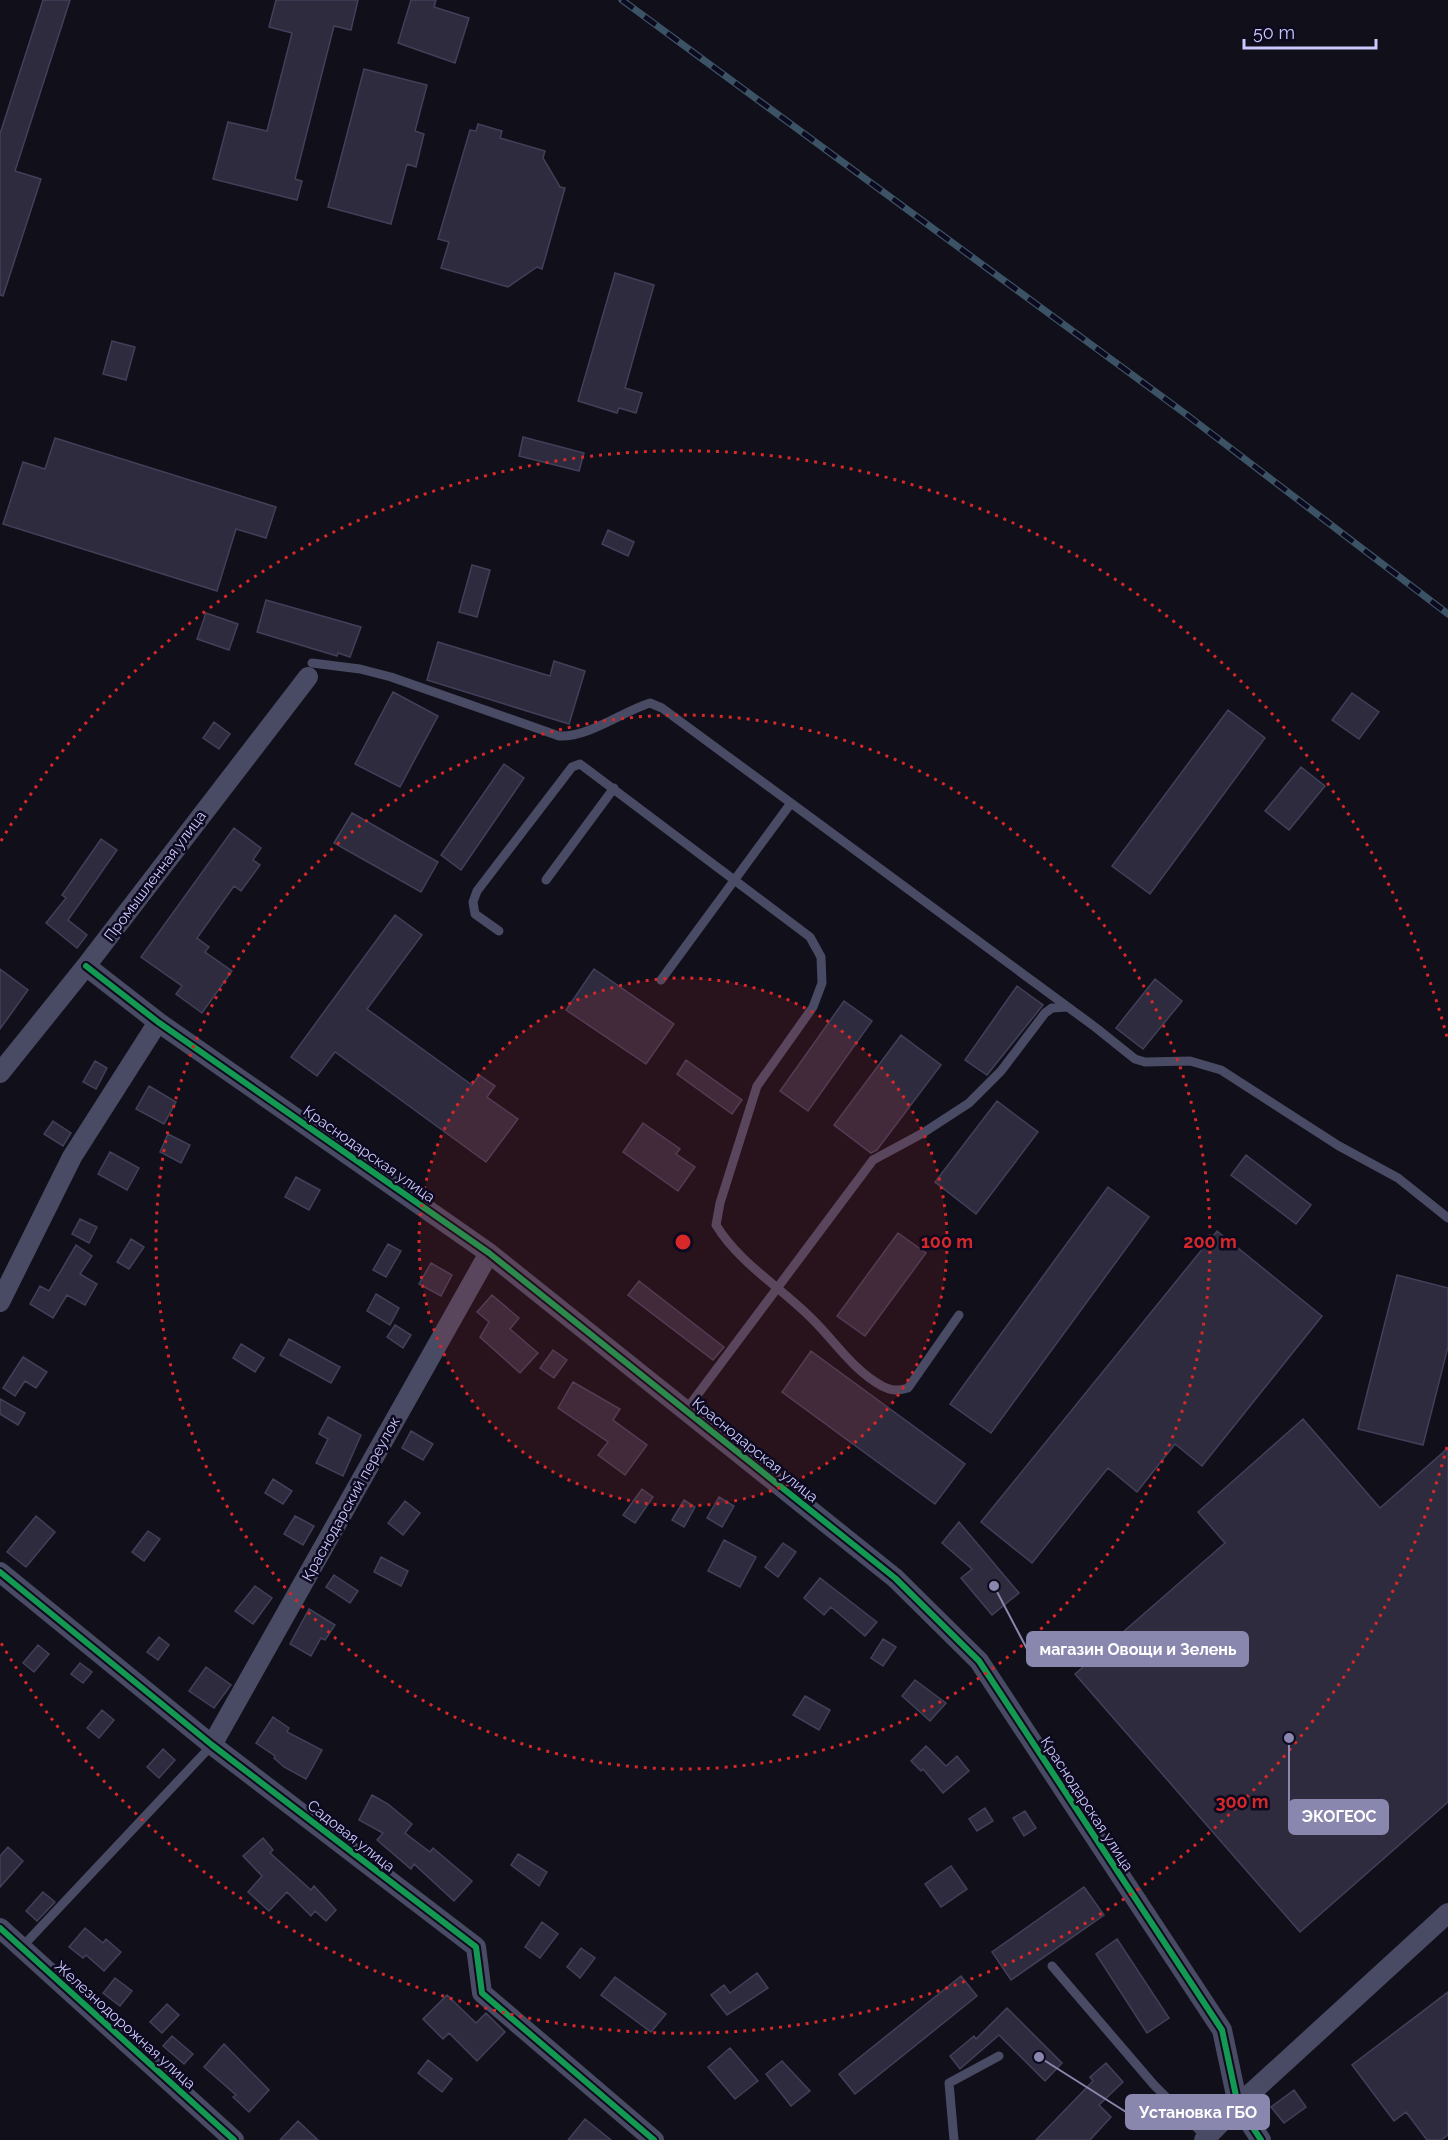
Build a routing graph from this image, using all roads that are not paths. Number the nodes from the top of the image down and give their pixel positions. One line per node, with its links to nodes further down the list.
1 (310, 670): 3 (lane); 7 (street, Промышленная улица)
2 (614, 788): 4 (lane); 5 (lane); 6 (lane)
3 (791, 803): 5 (lane); 9 (lane)
4 (546, 880)
5 (734, 880): 8 (lane); 14 (lane)
6 (499, 931)
7 (86, 966): 10 (street, Краснодарская улица); 11 (street, Промышленная улица)
8 (661, 980)
9 (1068, 1007): 12 (lane); 14 (lane)
10 (158, 1022): 13 (street, Краснодарская улица); 15 (street)
11 (0, 1073)
12 (1448, 1218)
13 (489, 1253): 17 (street, Краснодарская улица); 19 (street, Краснодарский переулок)
14 (776, 1288): 16 (lane); 17 (lane)
15 (0, 1302)
16 (959, 1315)
17 (686, 1410): 25 (street, Краснодарская улица)
18 (0, 1572): 19 (street, Садовая улица)
19 (212, 1744): 22 (lane); 28 (street, Садовая улица)
20 (1448, 1913): 25 (street)
21 (0, 1928): 22 (street, Железнодорожная улица)
22 (22, 1947): 27 (street, Железнодорожная улица)
23 (1052, 1966): 26 (lane)
24 (999, 2056): 29 (lane)
25 (1238, 2105): 26 (street); 30 (street)
26 (1205, 2139)
27 (234, 2140)
28 (654, 2140)
29 (954, 2140)
30 (1261, 2140)

